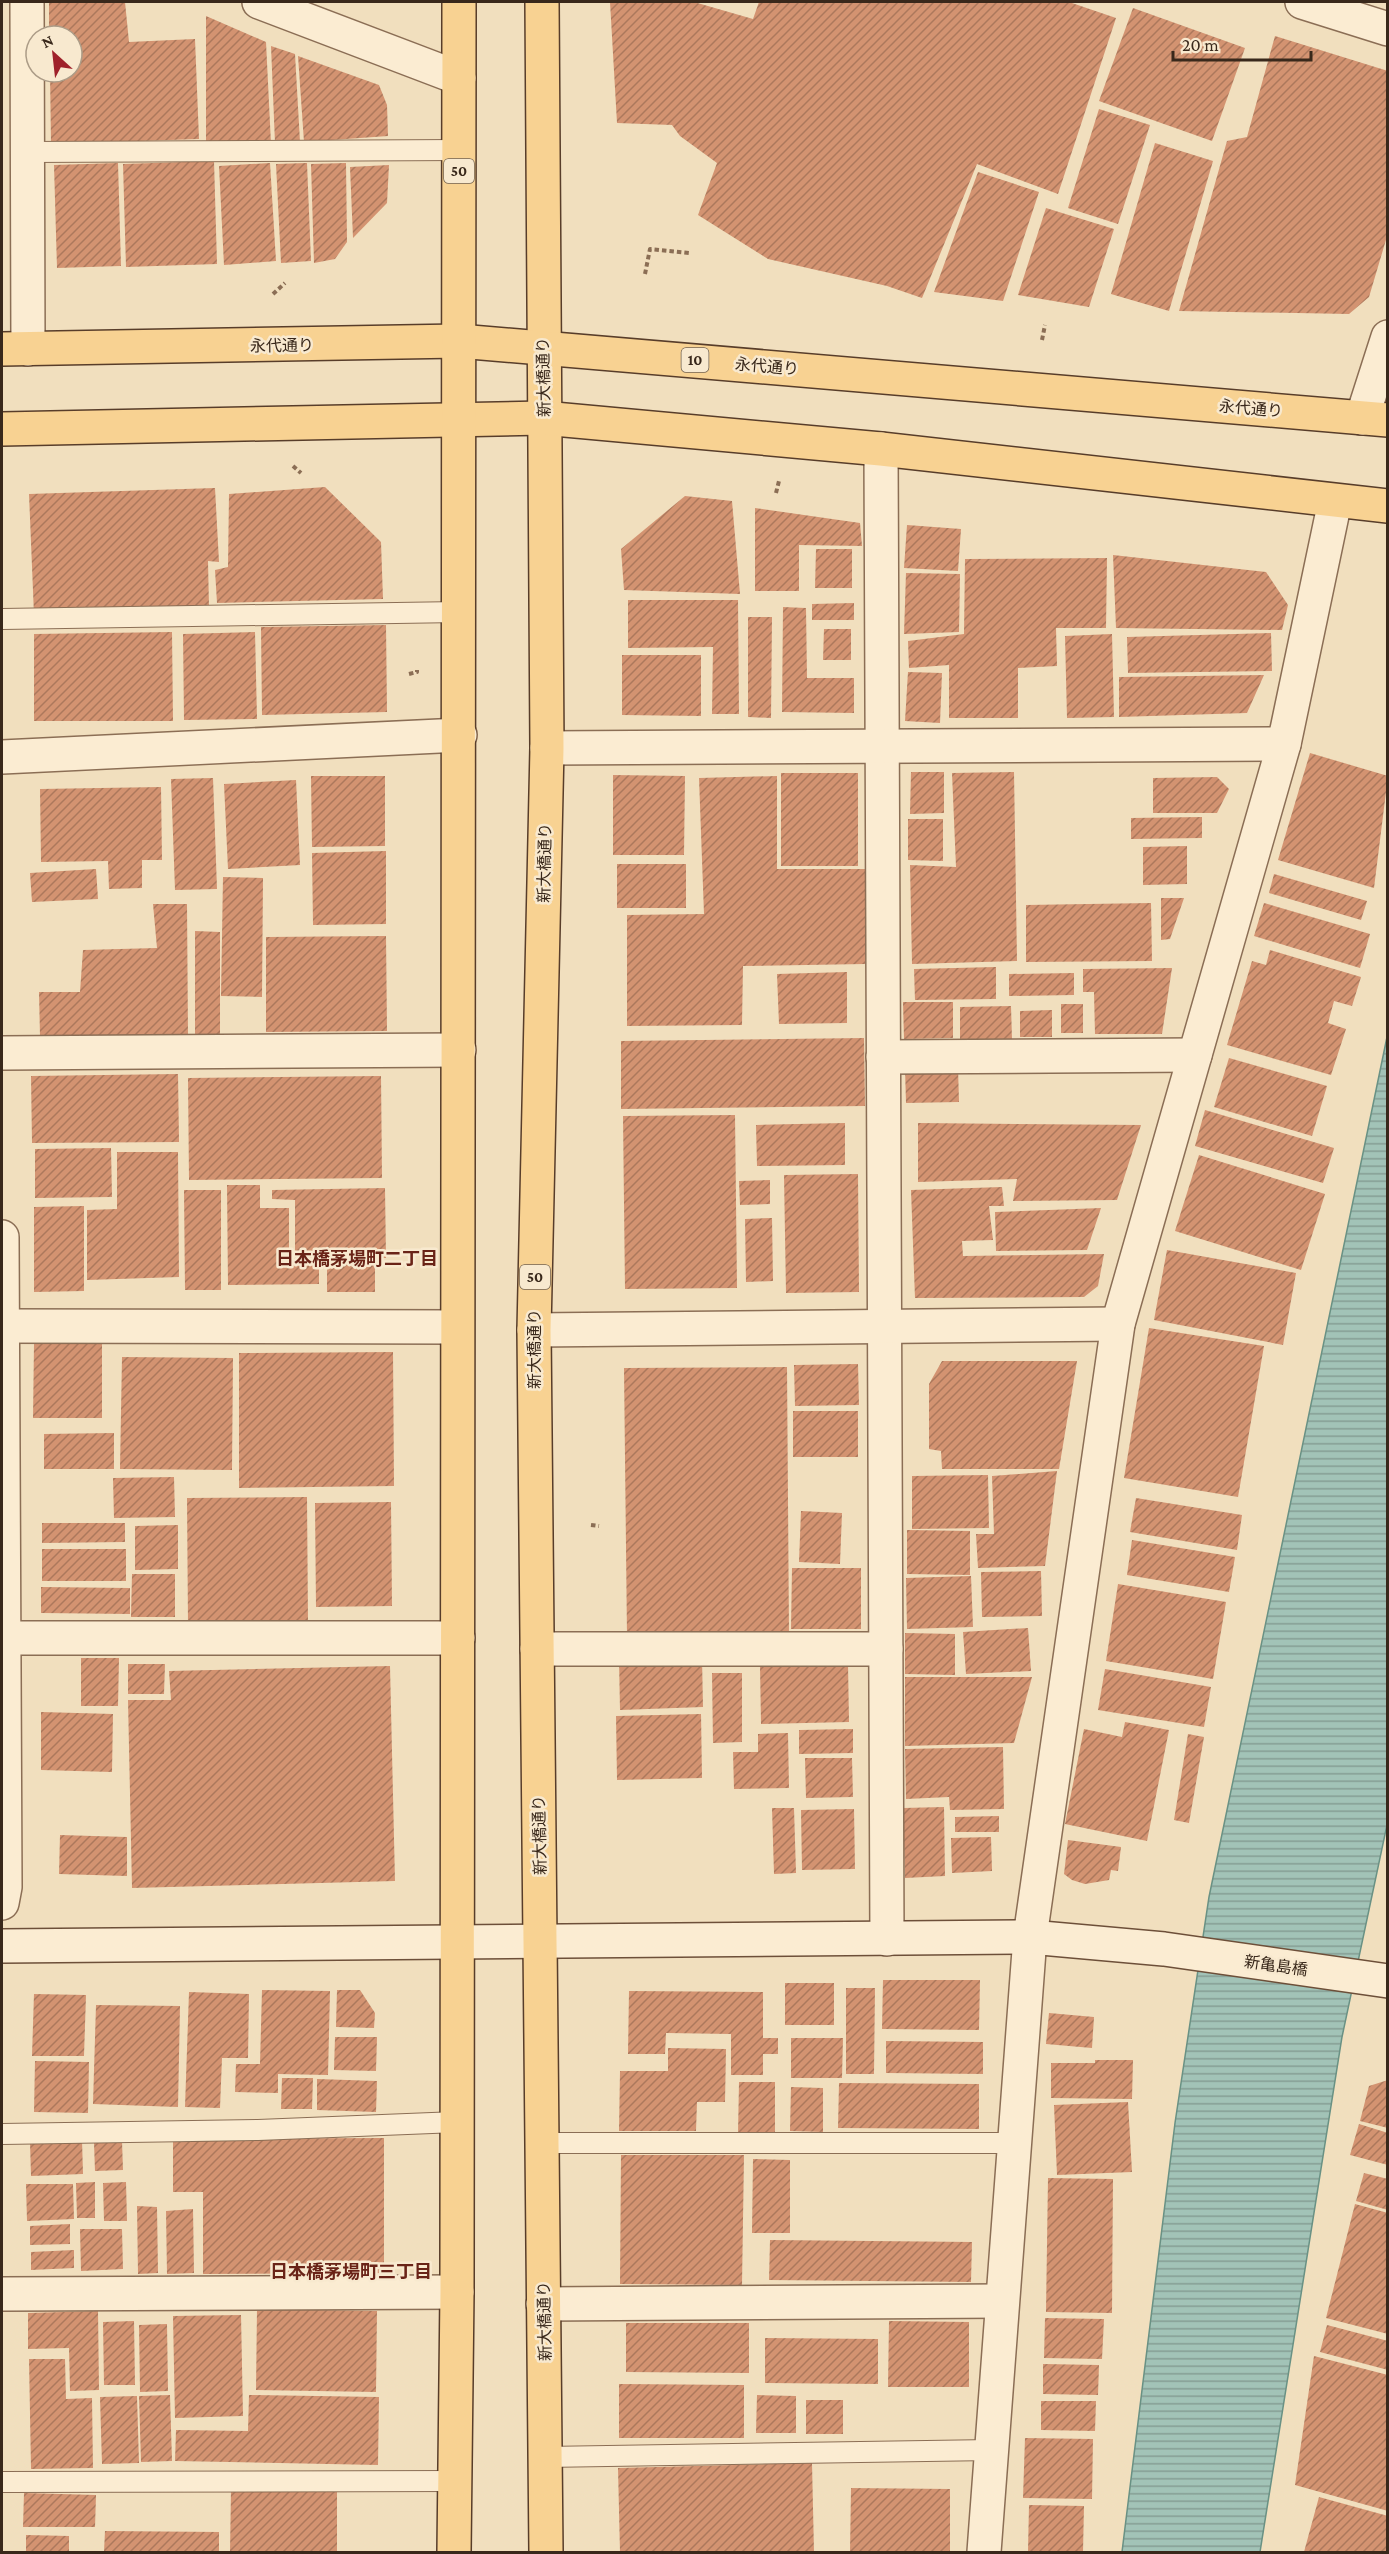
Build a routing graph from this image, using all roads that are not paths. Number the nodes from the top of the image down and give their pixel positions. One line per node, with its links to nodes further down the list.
1 (27, 2): 9 (street)
2 (259, 2): 7 (street)
3 (459, 2): 7 (main road, 50)
4 (542, 2): 12 (main road, 新大橋通り / 50)
5 (1302, 2): 6 (street)
6 (1388, 29)
7 (459, 78): 8 (main road, 50)
8 (459, 150): 9 (lane); 11 (main road, 50)
9 (28, 152): 13 (street)
10 (1388, 337): 16 (street)
11 (459, 341): 12 (main road, 永代通り / 10); 13 (main road, 永代通り / 10); 15 (main road, 50)
12 (542, 347): 14 (main road, 新大橋通り / 50); 16 (main road, 永代通り / 10)
13 (15, 349)
14 (543, 418): 15 (main road); 18 (main road); 26 (main road, 新大橋通り / 50)
15 (458, 419): 17 (main road); 21 (main road, 50)
16 (1375, 419)
17 (2, 429)
18 (881, 449): 19 (main road); 25 (street)
19 (1335, 501): 20 (main road); 24 (street)
20 (1387, 506)
21 (459, 612): 22 (lane); 23 (main road, 50)
22 (2, 619)
23 (460, 735): 27 (street); 28 (main road, 50)
24 (1284, 744): 25 (street); 30 (street)
25 (882, 747): 26 (street); 31 (street)
26 (547, 748): 37 (main road, 新大橋通り / 50)
27 (2, 757)
28 (459, 1050): 29 (street); 36 (main road, 50)
29 (2, 1053)
30 (1195, 1055): 31 (street); 33 (street)
31 (883, 1057): 35 (street)
32 (2, 1237): 34 (street)
33 (1118, 1324): 35 (street); 43 (street)
34 (2, 1326): 36 (street); 38 (street)
35 (883, 1326): 37 (street); 41 (street)
36 (457, 1327): 39 (main road, 50)
37 (534, 1330): 40 (main road, 新大橋通り / 50)
38 (2, 1638): 39 (street); 42 (street)
39 (458, 1638): 45 (main road, 50)
40 (537, 1648): 41 (street); 46 (main road, 新大橋通り / 50)
41 (886, 1649): 44 (street)
42 (2, 1903)
43 (1030, 1937): 44 (street, 新亀島橋); 48 (street, 新亀島橋); 52 (street)
44 (887, 1939): 46 (street, 新亀島橋)
45 (457, 1943): 46 (street, 新亀島橋); 47 (street, 新亀島橋); 49 (main road, 50)
46 (540, 1943): 51 (main road, 新大橋通り / 50)
47 (2, 1946)
48 (1388, 1982)
49 (457, 2122): 50 (lane); 53 (main road, 50)
50 (2, 2134)
51 (542, 2143): 52 (lane); 56 (main road, 新大橋通り / 50)
52 (1015, 2143): 55 (street)
53 (457, 2292): 54 (street); 59 (main road, 50)
54 (2, 2295)
55 (1002, 2301): 56 (street); 57 (street)
56 (543, 2304): 58 (main road, 新大橋通り / 50)
57 (992, 2450): 58 (lane); 63 (street)
58 (545, 2457): 62 (main road, 新大橋通り / 50)
59 (455, 2481): 60 (lane); 61 (main road, 50)
60 (2, 2482)
61 (454, 2553)
62 (546, 2553)
63 (984, 2553)

